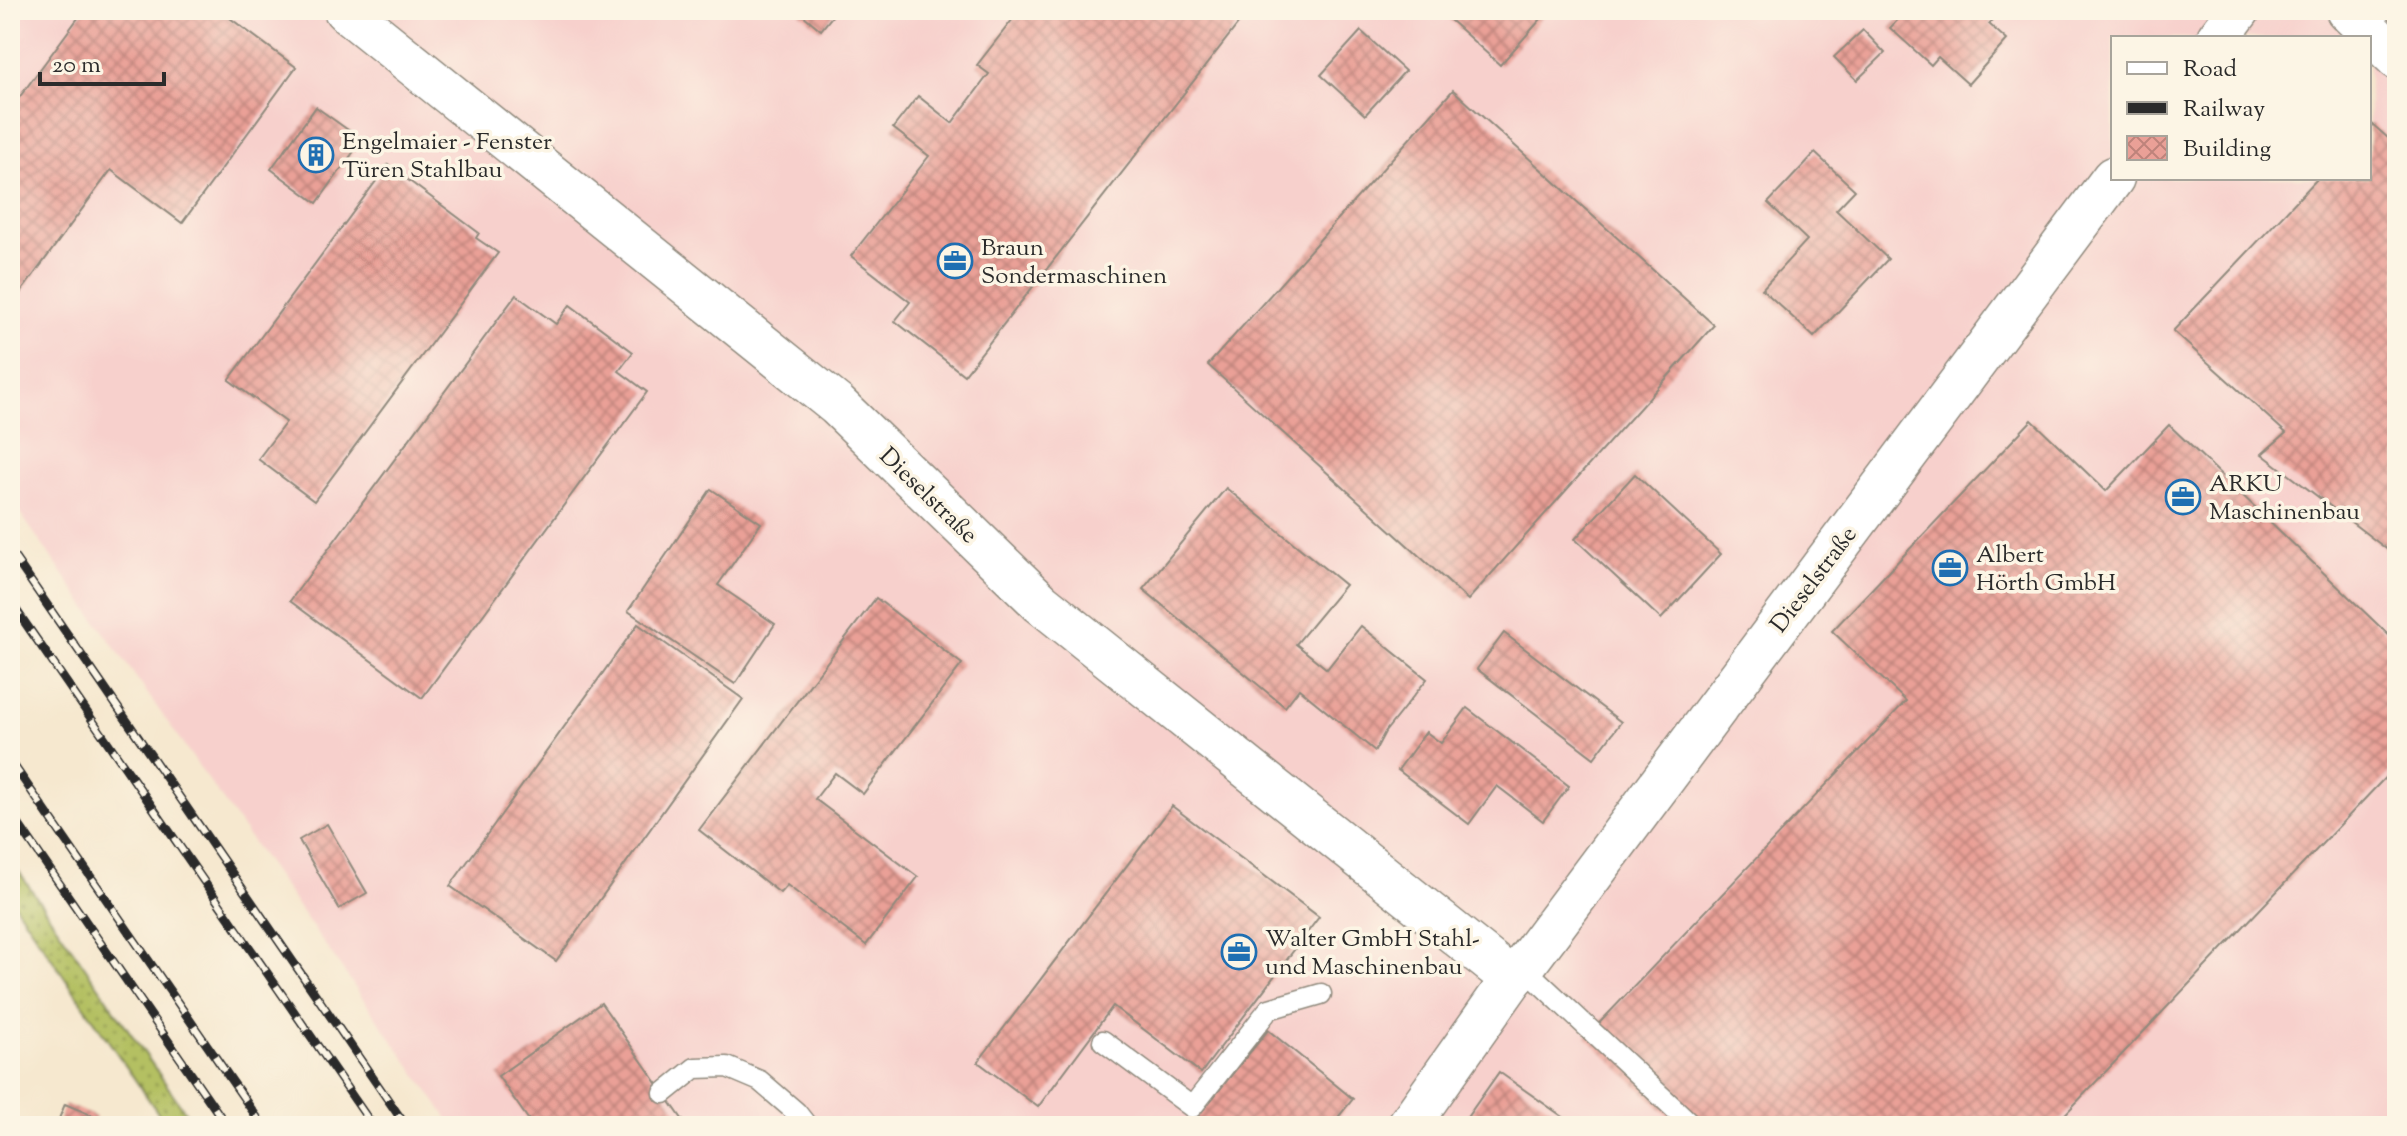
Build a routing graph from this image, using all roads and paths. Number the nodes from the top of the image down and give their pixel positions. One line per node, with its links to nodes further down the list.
1 (345, 10): 7 (street, Dieselstraße)
2 (2239, 10): 4 (street)
3 (2347, 10): 5 (street)
4 (2220, 36)
5 (2397, 58)
6 (2112, 180): 7 (street, Dieselstraße)
7 (1518, 973): 12 (street, Dieselstraße); 13 (lane)
8 (1321, 994): 9 (lane)
9 (1103, 1041)
10 (664, 1093): 11 (lane)
11 (807, 1126)
12 (1408, 1126)
13 (1693, 1126)

